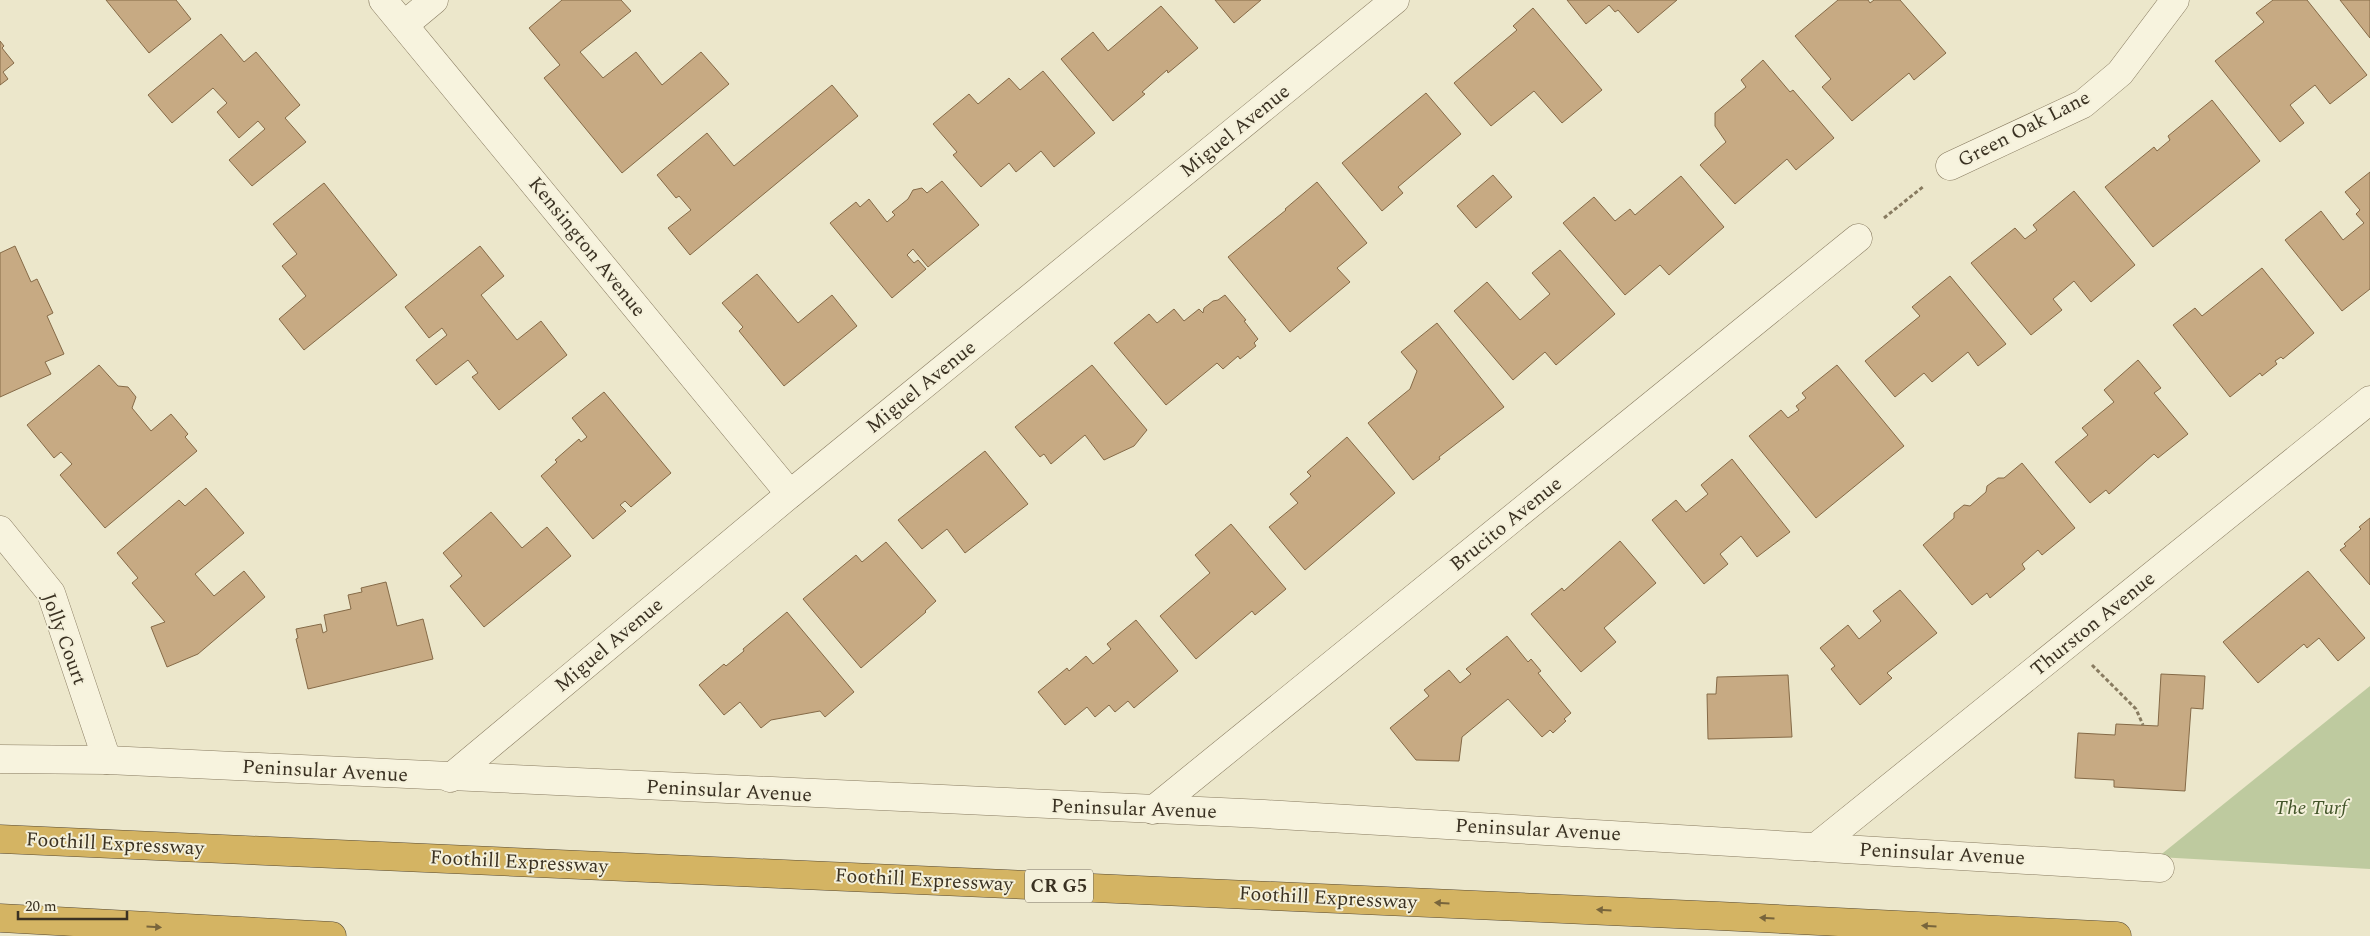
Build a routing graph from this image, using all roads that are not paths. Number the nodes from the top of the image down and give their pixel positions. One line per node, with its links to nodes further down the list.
1 (383, 0): 5 (street, Kensington Avenue)
2 (434, 0): 5 (street)
3 (1396, 0): 9 (street, Miguel Avenue)
4 (2164, 5): 6 (street, Green Oak Lane)
5 (404, 25): 9 (street, Kensington Avenue)
6 (1950, 166)
7 (1858, 238): 14 (street, Brucito Avenue)
8 (2370, 400): 16 (street, Thurston Avenue)
9 (790, 494): 13 (street, Miguel Avenue)
10 (0, 530): 12 (street, Jolly Court)
11 (0, 759): 12 (street, Peninsular Avenue)
12 (107, 760): 13 (street, Peninsular Avenue)
13 (450, 778): 14 (street, Peninsular Avenue)
14 (1153, 810): 16 (street, Peninsular Avenue)
15 (0, 839): 20 (highway, Foothill Expressway / CR G5, one-way to 15)
16 (1816, 847): 17 (street, Peninsular Avenue)
17 (2160, 868)
18 (0, 918): 19 (highway, one-way to 19)
19 (332, 936)
20 (2117, 936)

